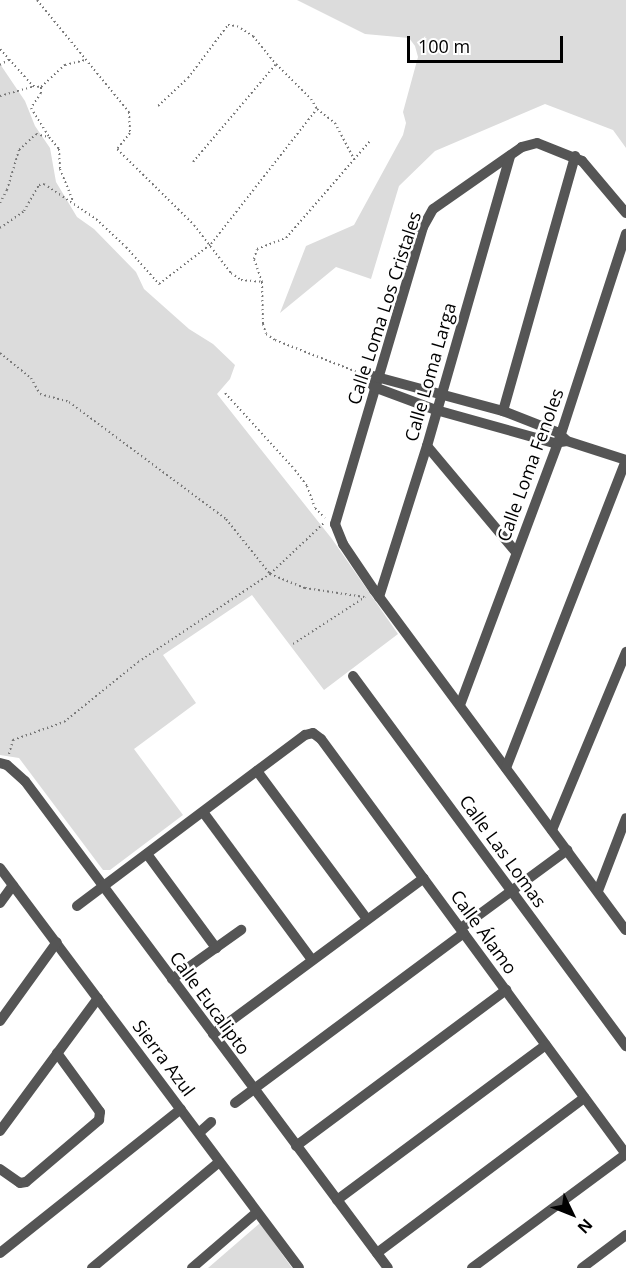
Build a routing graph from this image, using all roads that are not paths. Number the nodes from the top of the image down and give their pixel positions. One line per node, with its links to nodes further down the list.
1 (510, 156): 2 (street, Calle Loma Los Cristales); 6 (street, Calle Loma Los Cristales); 7 (street, Calle Loma Larga)
2 (575, 156): 3 (street); 9 (street)
3 (626, 213)
4 (626, 234): 10 (street, Calle Loma Fenoles)
5 (365, 375): 6 (street)
6 (376, 382): 7 (street); 8 (street); 14 (street, Calle Loma Los Cristales)
7 (441, 392): 8 (street, Calle Loma Larga); 9 (street)
8 (436, 410): 10 (street); 11 (street, Calle Loma Larga)
9 (503, 411): 10 (street)
10 (562, 440): 12 (street); 13 (street, Calle Loma Fenoles)
11 (427, 446): 13 (street); 14 (street, Calle Loma Larga)
12 (626, 461): 19 (street)
13 (516, 552): 17 (street, Calle Loma Fenoles)
14 (377, 593): 17 (street)
15 (626, 652): 23 (street)
16 (353, 676): 30 (street, Calle Las Lomas)
17 (460, 705): 19 (street)
18 (4, 764): 29 (street, Calle Eucalipto)
19 (506, 768): 23 (street)
20 (258, 771): 21 (street); 27 (street, Calle Álamo); 34 (street)
21 (203, 812): 25 (street); 40 (street)
22 (626, 818): 31 (street)
23 (552, 830): 24 (street)
24 (567, 850): 30 (street); 31 (street)
25 (147, 854): 29 (street); 39 (street)
26 (0, 868): 28 (street, Sierra Azul)
27 (424, 878): 34 (street); 37 (street, Calle Álamo)
28 (13, 885): 32 (street); 38 (street, Sierra Azul)
29 (103, 886): 33 (street); 41 (street, Calle Eucalipto)
30 (512, 891): 37 (street); 47 (street, Calle Las Lomas)
31 (598, 891): 36 (street)
32 (0, 903)
33 (77, 906)
34 (367, 919): 40 (street)
35 (241, 930): 39 (street)
36 (626, 930)
37 (463, 931): 42 (street, Calle Álamo); 49 (street)
38 (57, 942): 43 (street, Sierra Azul); 44 (street)
39 (216, 948): 41 (street)
40 (312, 960): 45 (street)
41 (172, 979): 45 (street, Calle Eucalipto)
42 (506, 990): 46 (street, Calle Álamo); 56 (street)
43 (98, 998): 48 (street); 52 (street, Sierra Azul)
44 (0, 1021)
45 (213, 1034): 49 (street, Calle Eucalipto)
46 (546, 1045): 50 (street, Calle Álamo); 60 (street)
47 (626, 1046)
48 (57, 1053): 54 (street); 59 (street)
49 (253, 1090): 51 (street); 56 (street, Calle Eucalipto)
50 (584, 1098): 57 (street, Calle Álamo); 64 (street)
51 (235, 1104)
52 (181, 1109): 55 (street, Sierra Azul); 63 (street)
53 (211, 1122): 55 (street)
54 (0, 1131)
55 (200, 1132): 58 (street, Sierra Azul)
56 (296, 1146): 60 (street, Calle Eucalipto)
57 (625, 1150): 69 (street)
58 (219, 1161): 61 (street, Sierra Azul); 65 (street)
59 (0, 1169)
60 (337, 1200): 64 (street, Calle Eucalipto)
61 (256, 1214): 66 (street); 67 (street, Sierra Azul)
62 (626, 1235): 70 (street)
63 (0, 1253)
64 (377, 1253): 68 (street, Calle Eucalipto)
65 (92, 1268)
66 (192, 1268)
67 (299, 1268)
68 (388, 1268)
69 (472, 1268)
70 (582, 1268)

